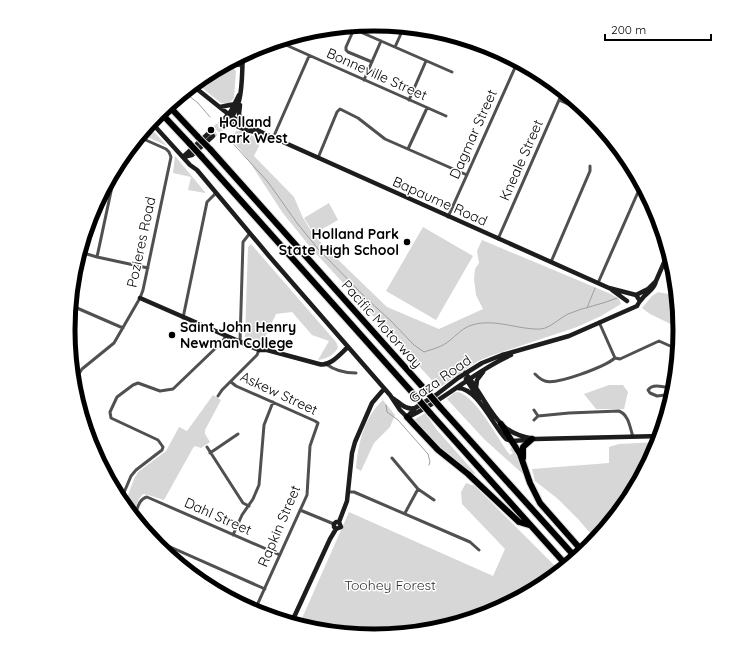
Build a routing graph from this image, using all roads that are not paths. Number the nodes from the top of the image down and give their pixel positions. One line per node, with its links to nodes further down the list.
1 (353, 32): 10 (street)
2 (360, 32): 4 (street)
3 (401, 33): 6 (street)
4 (381, 41): 6 (street); 10 (street)
5 (285, 45): 7 (street, Bonneville Street)
6 (395, 47): 8 (street)
7 (309, 56): 15 (street, Bonneville Street); 32 (street)
8 (426, 61): 14 (street); 18 (street)
9 (242, 62): 12 (street)
10 (372, 62): 15 (street)
11 (236, 65): 12 (street)
12 (242, 66): 20 (street)
13 (516, 67): 40 (street, Dagmar Street)
14 (452, 72)
15 (364, 80): 18 (street, Bonneville Street)
16 (197, 89): 22 (street)
17 (561, 96): 19 (street, Kneale Street)
18 (409, 100): 23 (street, Bonneville Street)
19 (559, 100): 21 (street); 46 (street, Kneale Street)
20 (237, 103): 22 (street); 27 (street); 28 (street)
21 (573, 106)
22 (220, 108): 27 (street)
23 (427, 108): 25 (street, Bonneville Street); 34 (street)
24 (172, 110): 120 (highway, Pacific Motorway, bridge)
25 (446, 116)
26 (165, 117): 114 (highway, Pacific Motorway, bridge)
27 (229, 118): 28 (street, Bapaume Road); 29 (street); 31 (street, Bapaume Road)
28 (241, 122): 31 (street, Bapaume Road)
29 (222, 124)
30 (155, 127): 36 (street)
31 (263, 133): 32 (street, Bapaume Road)
32 (273, 138): 37 (street, Bapaume Road)
33 (144, 139): 51 (street, Pozieres Road)
34 (408, 150): 37 (street); 40 (street)
35 (190, 156): 36 (street); 36 (street); 39 (street)
36 (183, 157): 39 (street)
37 (318, 158): 44 (street, Bapaume Road)
38 (590, 166): 50 (street)
39 (197, 170): 43 (street)
40 (467, 175): 44 (street, Dagmar Street)
41 (112, 187): 48 (street)
42 (639, 190): 53 (street)
43 (216, 193): 45 (street); 62 (street)
44 (448, 217): 46 (street, Bapaume Road)
45 (250, 233): 66 (street); 67 (street)
46 (498, 239): 50 (street, Bapaume Road)
47 (85, 253): 48 (street)
48 (97, 257): 51 (street)
49 (665, 259): 52 (street)
50 (551, 262): 53 (street, Bapaume Road)
51 (148, 268): 56 (street, Pozieres Road)
52 (656, 281): 55 (street); 57 (street)
53 (598, 283): 54 (street, Bapaume Road)
54 (609, 288): 55 (street, Bapaume Road); 58 (street, Bapaume Road)
55 (634, 295): 57 (street); 58 (street)
56 (140, 298): 62 (street); 64 (street, Pozieres Road)
57 (640, 301): 59 (street)
58 (628, 302): 59 (street); 61 (street, Gaza Road)
59 (633, 307): 61 (street, Gaza Road)
60 (76, 308): 64 (street)
61 (618, 314): 63 (street, Gaza Road)
62 (183, 318): 65 (street)
63 (599, 322): 69 (street, Gaza Road); 71 (street)
64 (123, 328): 76 (street, Pozieres Road)
65 (226, 336): 66 (street); 107 (street)
66 (240, 342): 70 (street)
67 (348, 347): 72 (street); 82 (street)
68 (673, 348): 71 (street)
69 (526, 349): 73 (street, Gaza Road); 75 (street, Gaza Road)
70 (259, 350): 72 (street); 79 (street)
71 (614, 358): 77 (street)
72 (326, 364): 74 (street)
73 (489, 366): 78 (street, Gaza Road); 80 (street)
74 (356, 373)
75 (465, 373): 78 (street); 88 (street, Gaza Road)
76 (79, 374)
77 (535, 374)
78 (468, 379): 80 (street); 83 (street, Gaza Road); 89 (street)
79 (230, 382): 86 (street); 87 (street, Askew Street)
80 (476, 388): 95 (street)
81 (668, 388): 85 (street)
82 (384, 389): 84 (street); 106 (street)
83 (453, 389): 89 (street); 92 (street, Gaza Road)
84 (390, 395): 88 (street); 92 (street)
85 (667, 395)
86 (218, 396)
87 (272, 402): 94 (street, Askew Street); 109 (street)
88 (415, 408): 92 (street, Gaza Road)
89 (484, 408): 100 (street)
90 (534, 410): 91 (street)
91 (538, 416): 93 (street); 98 (street)
92 (407, 417): 114 (highway)
93 (534, 420)
94 (318, 423): 110 (street, Rapkin Street)
95 (501, 424): 99 (street); 100 (highway)
96 (238, 434): 102 (street)
97 (654, 436): 98 (street)
98 (633, 437): 99 (street)
99 (534, 439): 100 (street); 104 (highway)
100 (512, 441): 104 (highway)
101 (207, 447): 102 (street)
102 (210, 453): 109 (street)
103 (392, 458): 105 (street)
104 (523, 462): 117 (highway)
105 (418, 489): 108 (street); 112 (street)
106 (348, 492): 112 (street); 113 (street)
107 (123, 494)
108 (434, 500)
109 (248, 506): 115 (street)
110 (300, 510): 113 (street); 119 (street, Rapkin Street)
111 (136, 512): 115 (street, Dahl Street)
112 (405, 513): 118 (street)
113 (336, 525): 124 (street)
114 (530, 525): 121 (highway, Pacific Motorway)
115 (233, 535): 119 (street, Dahl Street)
116 (166, 545): 122 (street)
117 (580, 548)
118 (479, 550)
119 (280, 555): 122 (street, Rapkin Street)
120 (573, 555)
121 (564, 562)
122 (265, 588): 123 (street, Rapkin Street)
123 (257, 606)
124 (293, 619)

